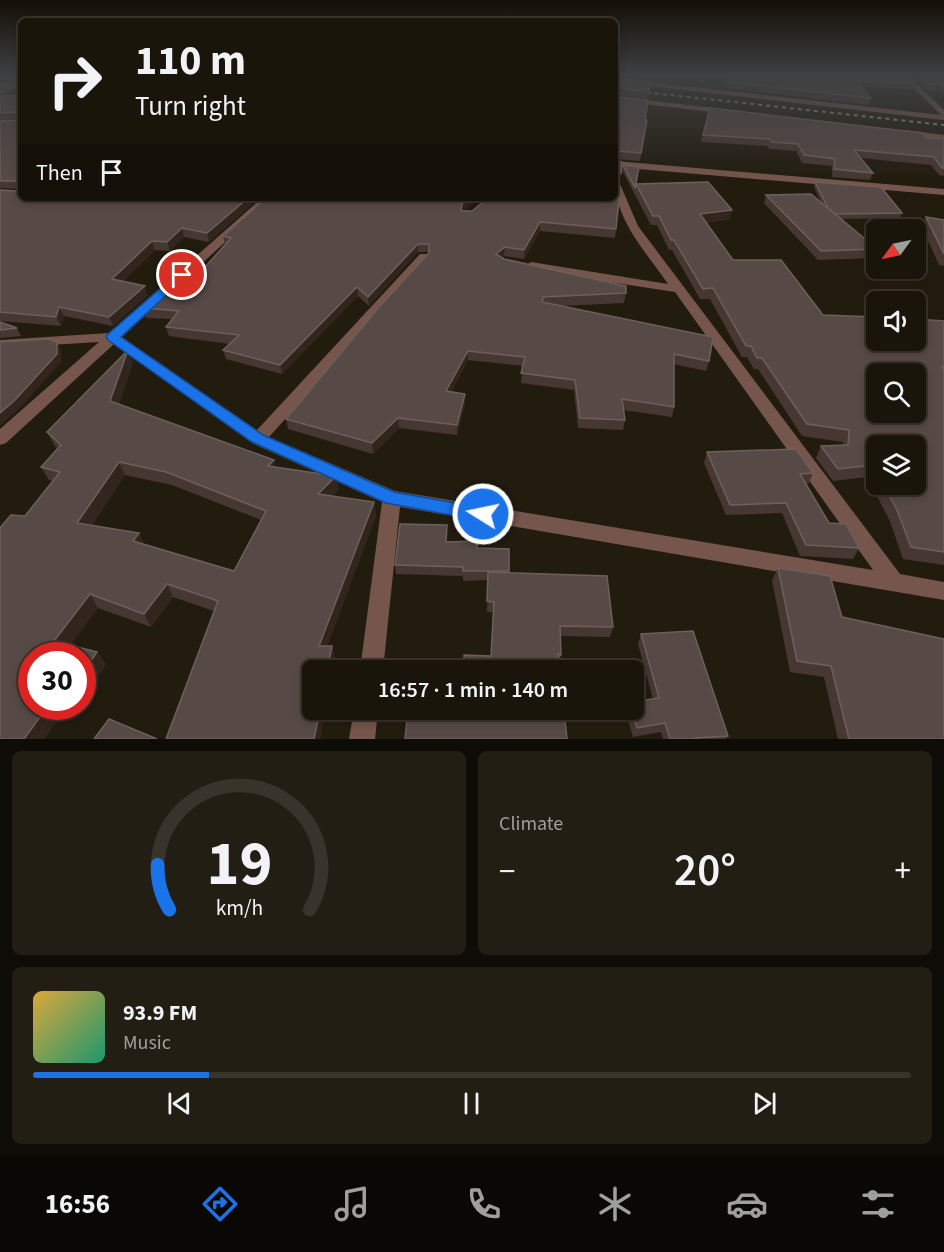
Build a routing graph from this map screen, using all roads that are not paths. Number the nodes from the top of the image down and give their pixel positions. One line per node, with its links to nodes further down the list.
1 (707, 109): 3 (street)
2 (884, 109): 4 (street)
3 (736, 113)
4 (944, 116)
5 (898, 132): 6 (street)
6 (944, 138)
7 (618, 164): 9 (street)
8 (618, 190): 13 (street)
9 (944, 192)
10 (265, 201): 14 (street)
11 (424, 257): 17 (street)
12 (516, 264): 13 (street)
13 (679, 289): 19 (street)
14 (113, 337): 15 (street); 16 (street); 17 (street)
15 (0, 344)
16 (0, 439)
17 (258, 439): 18 (street)
18 (392, 498): 19 (street); 21 (street)
19 (895, 584): 20 (street)
20 (944, 591)
21 (372, 660)
22 (365, 720): 23 (street)
23 (362, 739)

